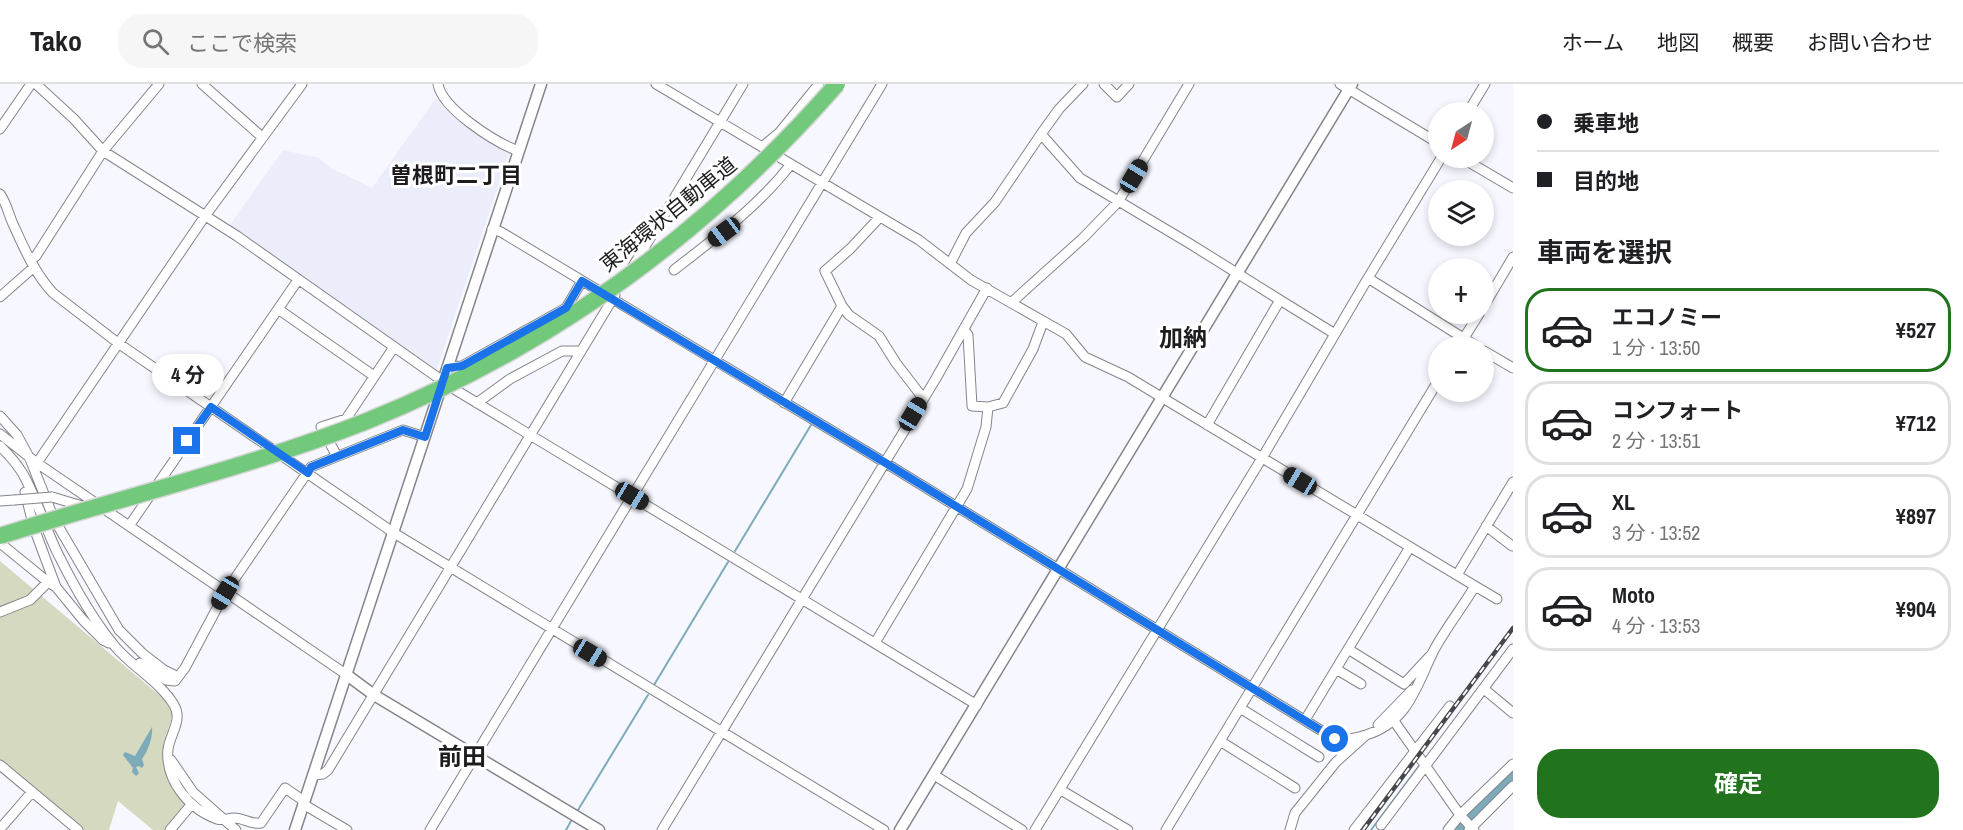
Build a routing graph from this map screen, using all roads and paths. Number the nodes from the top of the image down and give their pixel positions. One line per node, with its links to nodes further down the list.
1 (33, 84): 20 (street); 26 (street)
2 (159, 84): 26 (street)
3 (202, 84): 22 (street)
4 (302, 84): 22 (street)
5 (438, 84): 25 (street)
6 (541, 84): 25 (street)
7 (656, 84): 19 (street)
8 (743, 84): 19 (street)
9 (819, 84): 24 (street)
10 (837, 84): 94 (highway, 東海環状自動車道, bridge)
11 (882, 84): 30 (street)
12 (1083, 84): 21 (street)
13 (1104, 84): 14 (street)
14 (1129, 84)
15 (1190, 84): 33 (street)
16 (1485, 84): 18 (street)
17 (1347, 86): 23 (street); 41 (street)
18 (1474, 102)
19 (720, 122): 24 (street); 48 (street)
20 (0, 129)
21 (1041, 134): 33 (street); 39 (street)
22 (262, 137): 34 (street)
23 (1428, 137)
24 (762, 147): 27 (street)
25 (518, 151): 36 (street)
26 (103, 152): 34 (street); 38 (street)
27 (791, 164): 30 (street); 40 (street)
28 (1435, 168): 42 (street)
29 (1479, 168): 31 (street)
30 (822, 183): 35 (street); 61 (street)
31 (1513, 188)
32 (0, 194): 38 (street)
33 (1118, 202): 41 (street); 50 (street)
34 (205, 216): 43 (street); 57 (street)
35 (880, 217): 39 (street); 51 (street)
36 (492, 229): 44 (street); 62 (street)
37 (1513, 257): 46 (street)
38 (32, 264): 47 (street); 57 (street)
39 (950, 264): 45 (street)
40 (674, 270)
41 (1238, 273): 49 (street); 67 (street)
42 (1368, 278): 55 (street); 56 (street)
43 (298, 280): 52 (street); 58 (street)
44 (582, 281): 48 (street); 62 (street)
45 (987, 288): 50 (street); 54 (street)
46 (1494, 289)
47 (0, 297)
48 (612, 300): 59 (street); 61 (street)
49 (1280, 300): 55 (street); 74 (street)
50 (1011, 302): 53 (street)
51 (842, 306): 66 (street); 70 (street)
52 (278, 309): 64 (street); 71 (street)
53 (1043, 322): 67 (street); 72 (street)
54 (964, 330): 66 (street); 72 (street)
55 (1335, 334): 80 (street)
56 (1451, 336)
57 (118, 343): 71 (street); 81 (street)
58 (394, 347): 64 (street); 65 (street)
59 (581, 351): 69 (street); 76 (street)
60 (1494, 357): 63 (street)
61 (714, 362): 70 (street); 86 (street)
62 (447, 368): 65 (street)
63 (1513, 368)
64 (374, 376): 79 (street)
65 (443, 381): 69 (street); 77 (street)
66 (923, 398): 82 (street)
67 (1162, 398): 74 (street); 99 (street)
68 (1428, 398): 90 (street)
69 (477, 403): 76 (street)
70 (784, 403): 82 (street)
71 (211, 407): 83 (street); 91 (street)
72 (988, 407): 88 (street)
73 (0, 416): 81 (street)
74 (1207, 425): 80 (street)
75 (0, 434): 81 (street)
76 (530, 435): 86 (street); 98 (street)
77 (425, 437): 79 (street); 93 (street)
78 (0, 446): 85 (street)
79 (337, 456): 83 (street)
80 (1262, 458): 90 (street); 108 (street)
81 (34, 461): 89 (street); 117 (street)
82 (884, 462): 88 (street); 104 (street)
83 (308, 473): 93 (street); 103 (street)
84 (1513, 482): 92 (street)
85 (27, 483): 101 (street); 110 (street)
86 (632, 496): 104 (street); 107 (street)
87 (0, 501): 89 (street, bridge)
88 (956, 507): 99 (street); 109 (street)
89 (112, 515): 91 (street)
90 (1357, 515): 97 (street); 120 (street)
91 (129, 526): 103 (street)
92 (1486, 526): 96 (street); 100 (street)
93 (394, 533): 98 (street); 116 (street)
94 (0, 536)
95 (0, 543): 101 (street)
96 (1512, 546)
97 (1410, 547): 100 (street); 112 (street)
98 (451, 567): 107 (street); 122 (street)
99 (1059, 570): 108 (street); 123 (street)
100 (1457, 575): 102 (street)
101 (52, 584): 106 (street); 110 (street)
102 (1475, 586): 105 (street); 113 (street)
103 (225, 593): 116 (street); 117 (street)
104 (801, 598): 109 (street); 129 (street)
105 (1497, 599)
106 (0, 612)
107 (552, 629): 129 (street); 133 (street)
108 (1157, 630): 120 (street); 143 (street)
109 (875, 643): 123 (street)
110 (114, 646): 114 (street)
111 (1513, 649): 121 (street)
112 (1348, 650): 113 (street); 115 (street)
113 (1433, 652): 118 (street)
114 (122, 653): 117 (street); 134 (street)
115 (1336, 669): 119 (street); 127 (street)
116 (347, 675): 122 (street); 139 (street)
117 (178, 677)
118 (1420, 682): 128 (street); 130 (street)
119 (1361, 684)
120 (1253, 688): 125 (street); 127 (street)
121 (1484, 689): 126 (street); 138 (street)
122 (374, 694): 133 (street); 139 (street)
123 (977, 705): 140 (street)
124 (1450, 706): 132 (street)
125 (1240, 708): 131 (street); 135 (street)
126 (1513, 713)
127 (1305, 720): 130 (street)
128 (1394, 721): 130 (street); 132 (street)
129 (721, 732): 158 (street); 159 (street)
130 (1366, 735): 165 (street)
131 (1220, 741): 142 (street); 164 (street)
132 (1415, 752): 138 (street); 166 (street)
133 (475, 755): 156 (street); 157 (street)
134 (169, 757): 146 (street); 147 (street)
135 (1319, 757)
136 (1513, 764): 148 (street)
137 (0, 765): 144 (street)
138 (1425, 765): 148 (street); 149 (street)
139 (314, 775): 145 (street)
140 (934, 775): 160 (street); 161 (street)
141 (1513, 786): 148 (street)
142 (1295, 788)
143 (1061, 790): 162 (street); 163 (street)
144 (32, 792): 150 (street); 151 (street)
145 (304, 802): 147 (street); 154 (street); 155 (street)
146 (191, 805): 147 (street); 152 (street)
147 (226, 820): 153 (street)
148 (1468, 824): 167 (street)
149 (1381, 825)
150 (0, 829)
151 (78, 830)
152 (170, 830)
153 (236, 830)
154 (295, 830)
155 (348, 830)
156 (430, 830)
157 (599, 830)
158 (662, 830)
159 (884, 830)
160 (900, 830)
161 (1022, 830)
162 (1035, 830)
163 (1128, 830)
164 (1166, 830)
165 (1290, 830)
166 (1354, 830)
167 (1448, 830)

